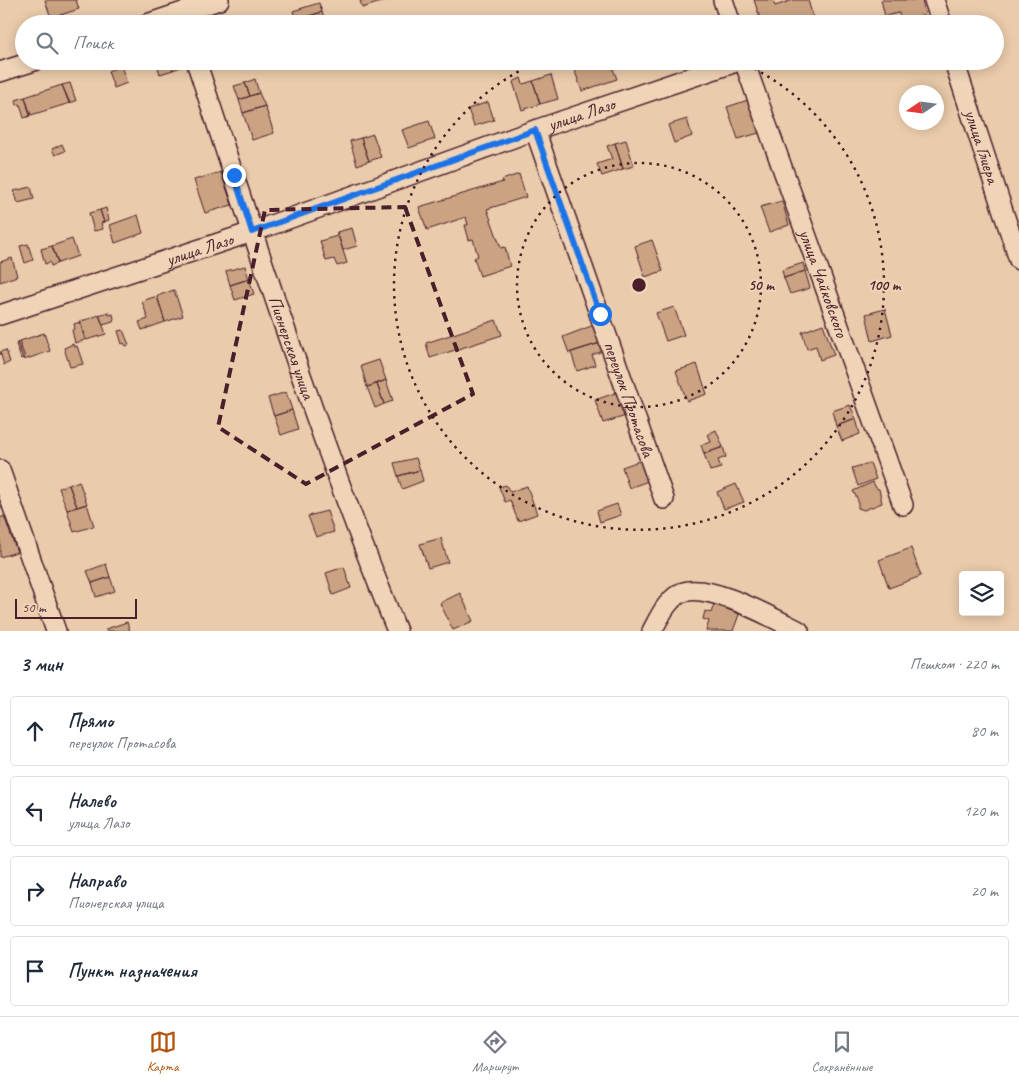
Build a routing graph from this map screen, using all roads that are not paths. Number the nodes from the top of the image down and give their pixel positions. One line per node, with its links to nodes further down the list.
1 (218, 0): 4 (street)
2 (723, 0): 5 (street)
3 (934, 0): 6 (street)
4 (179, 12)
5 (728, 15)
6 (939, 15)
7 (15, 67): 12 (street)
8 (199, 70): 14 (street, Пионерская улица)
9 (712, 70): 13 (street, улица Лазо)
10 (747, 70): 19 (street, улица Чайковского)
11 (957, 70): 15 (street, улица Глиера)
12 (0, 72)
13 (535, 130): 14 (street, улица Лазо); 18 (street, переулок Протасова)
14 (252, 232): 16 (street, улица Лазо); 21 (street, Пионерская улица)
15 (1019, 260)
16 (0, 315)
17 (0, 470): 20 (street)
18 (664, 499)
19 (903, 505)
20 (56, 631)
21 (397, 631)
22 (652, 631): 23 (street)
23 (799, 631)

